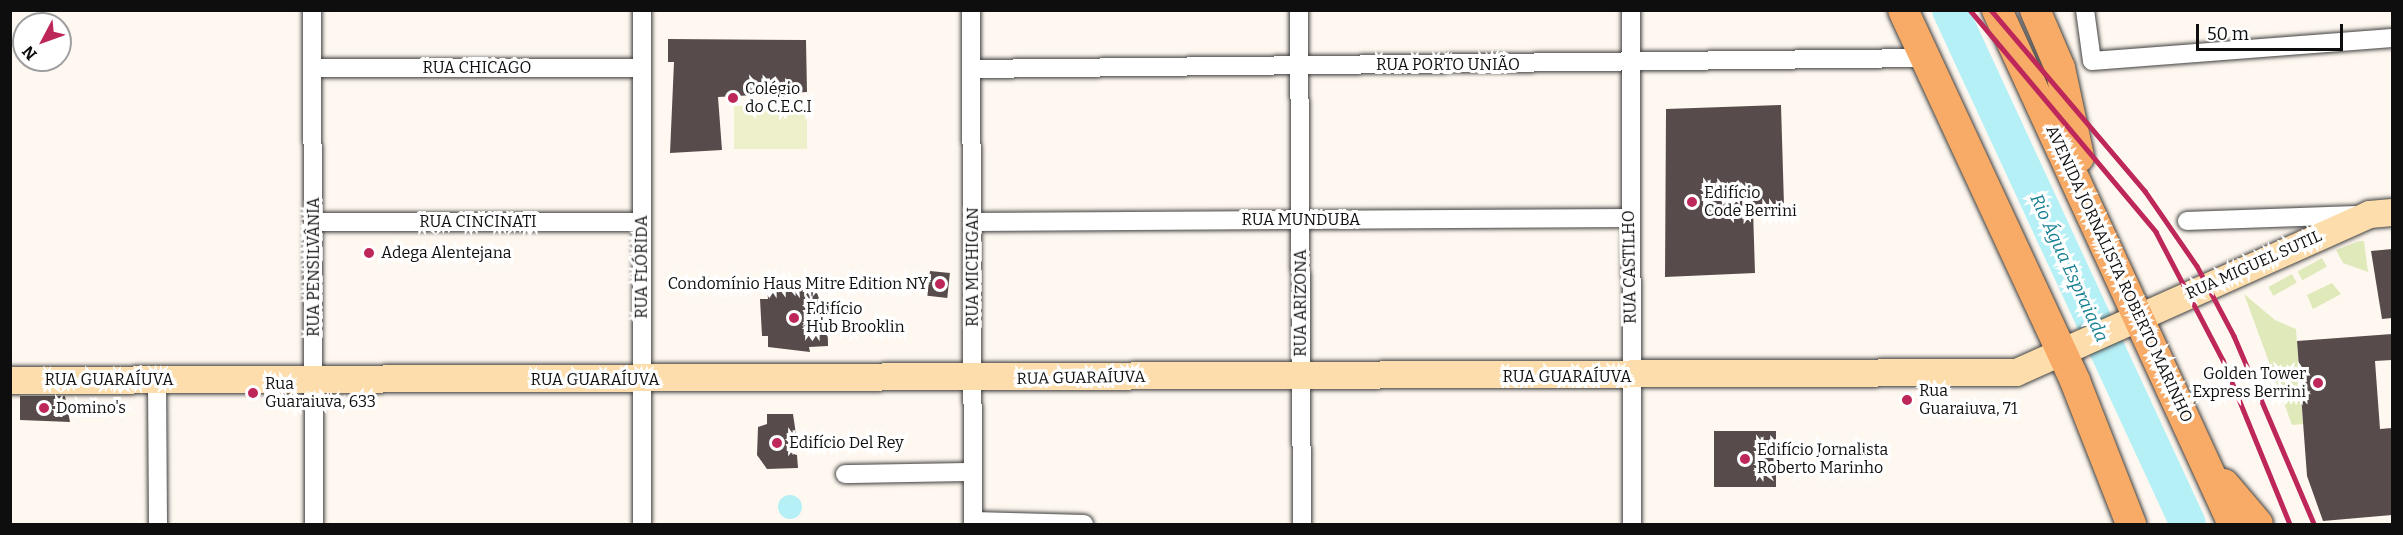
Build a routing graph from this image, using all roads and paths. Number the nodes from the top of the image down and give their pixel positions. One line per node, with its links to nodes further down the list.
1 (312, 10): 14 (street, RUA PENSILVÂNIA)
2 (642, 10): 15 (street, RUA FLÓRIDA)
3 (971, 10): 16 (street, RUA MICHIGAN)
4 (1299, 10): 13 (street, RUA ARIZONA)
5 (1630, 10): 12 (street, RUA CASTILHO)
6 (1903, 10): 11 (main road)
7 (1997, 10): 17 (main road, AVENIDA JORNALISTA ROBERTO MARINHO)
8 (2035, 10): 17 (main road)
9 (2085, 10): 10 (street)
10 (2392, 38)
11 (1925, 58): 12 (street, RUA PORTO UNIÃO); 26 (main road)
12 (1631, 64): 13 (street, RUA PORTO UNIÃO); 19 (street, RUA CASTILHO)
13 (1300, 66): 16 (street, RUA PORTO UNIÃO); 20 (street, RUA ARIZONA)
14 (312, 68): 15 (street, RUA CHICAGO); 22 (street, RUA PENSILVÂNIA)
15 (642, 68): 23 (street, RUA FLÓRIDA)
16 (972, 69): 24 (street, RUA MICHIGAN)
17 (2090, 210): 25 (main road, AVENIDA JORNALISTA ROBERTO MARINHO)
18 (2381, 213): 21 (street, RUA MIGUEL SUTIL); 25 (street, RUA MIGUEL SUTIL)
19 (1629, 218): 20 (street, RUA MUNDUBA); 28 (street, RUA CASTILHO)
20 (1301, 220): 24 (street, RUA MUNDUBA); 27 (street, RUA ARIZONA)
21 (2187, 221)
22 (314, 222): 23 (street, RUA CINCINATI); 33 (street, RUA PENSILVÂNIA)
23 (642, 222): 29 (street, RUA FLÓRIDA)
24 (973, 222): 30 (street, RUA MICHIGAN)
25 (2129, 321): 26 (street, RUA GUARAÍUVA); 37 (main road, AVENIDA JORNALISTA ROBERTO MARINHO)
26 (2072, 349): 28 (street, RUA GUARAÍUVA); 34 (main road)
27 (1301, 376): 28 (street, RUA GUARAÍUVA); 30 (street, RUA GUARAÍUVA); 43 (street, RUA ARIZONA)
28 (1631, 377): 44 (street, RUA CASTILHO)
29 (642, 379): 30 (street, RUA GUARAÍUVA); 33 (street, RUA GUARAÍUVA); 41 (street, RUA FLÓRIDA)
30 (974, 379): 35 (street, RUA MICHIGAN)
31 (10, 380): 32 (street, RUA GUARAÍUVA)
32 (157, 380): 33 (street, RUA GUARAÍUVA); 39 (street)
33 (313, 380): 40 (street, RUA PENSILVÂNIA)
34 (2090, 415): 45 (main road); 46 (main road)
35 (973, 472): 36 (street); 38 (street, RUA MICHIGAN)
36 (845, 474)
37 (2210, 474): 47 (main road, AVENIDA JORNALISTA ROBERTO MARINHO); 48 (main road)
38 (973, 523): 42 (street)
39 (158, 525)
40 (314, 525)
41 (642, 525)
42 (1084, 525)
43 (1302, 525)
44 (1632, 525)
45 (2131, 525)
46 (2150, 525)
47 (2233, 525)
48 (2258, 525)

